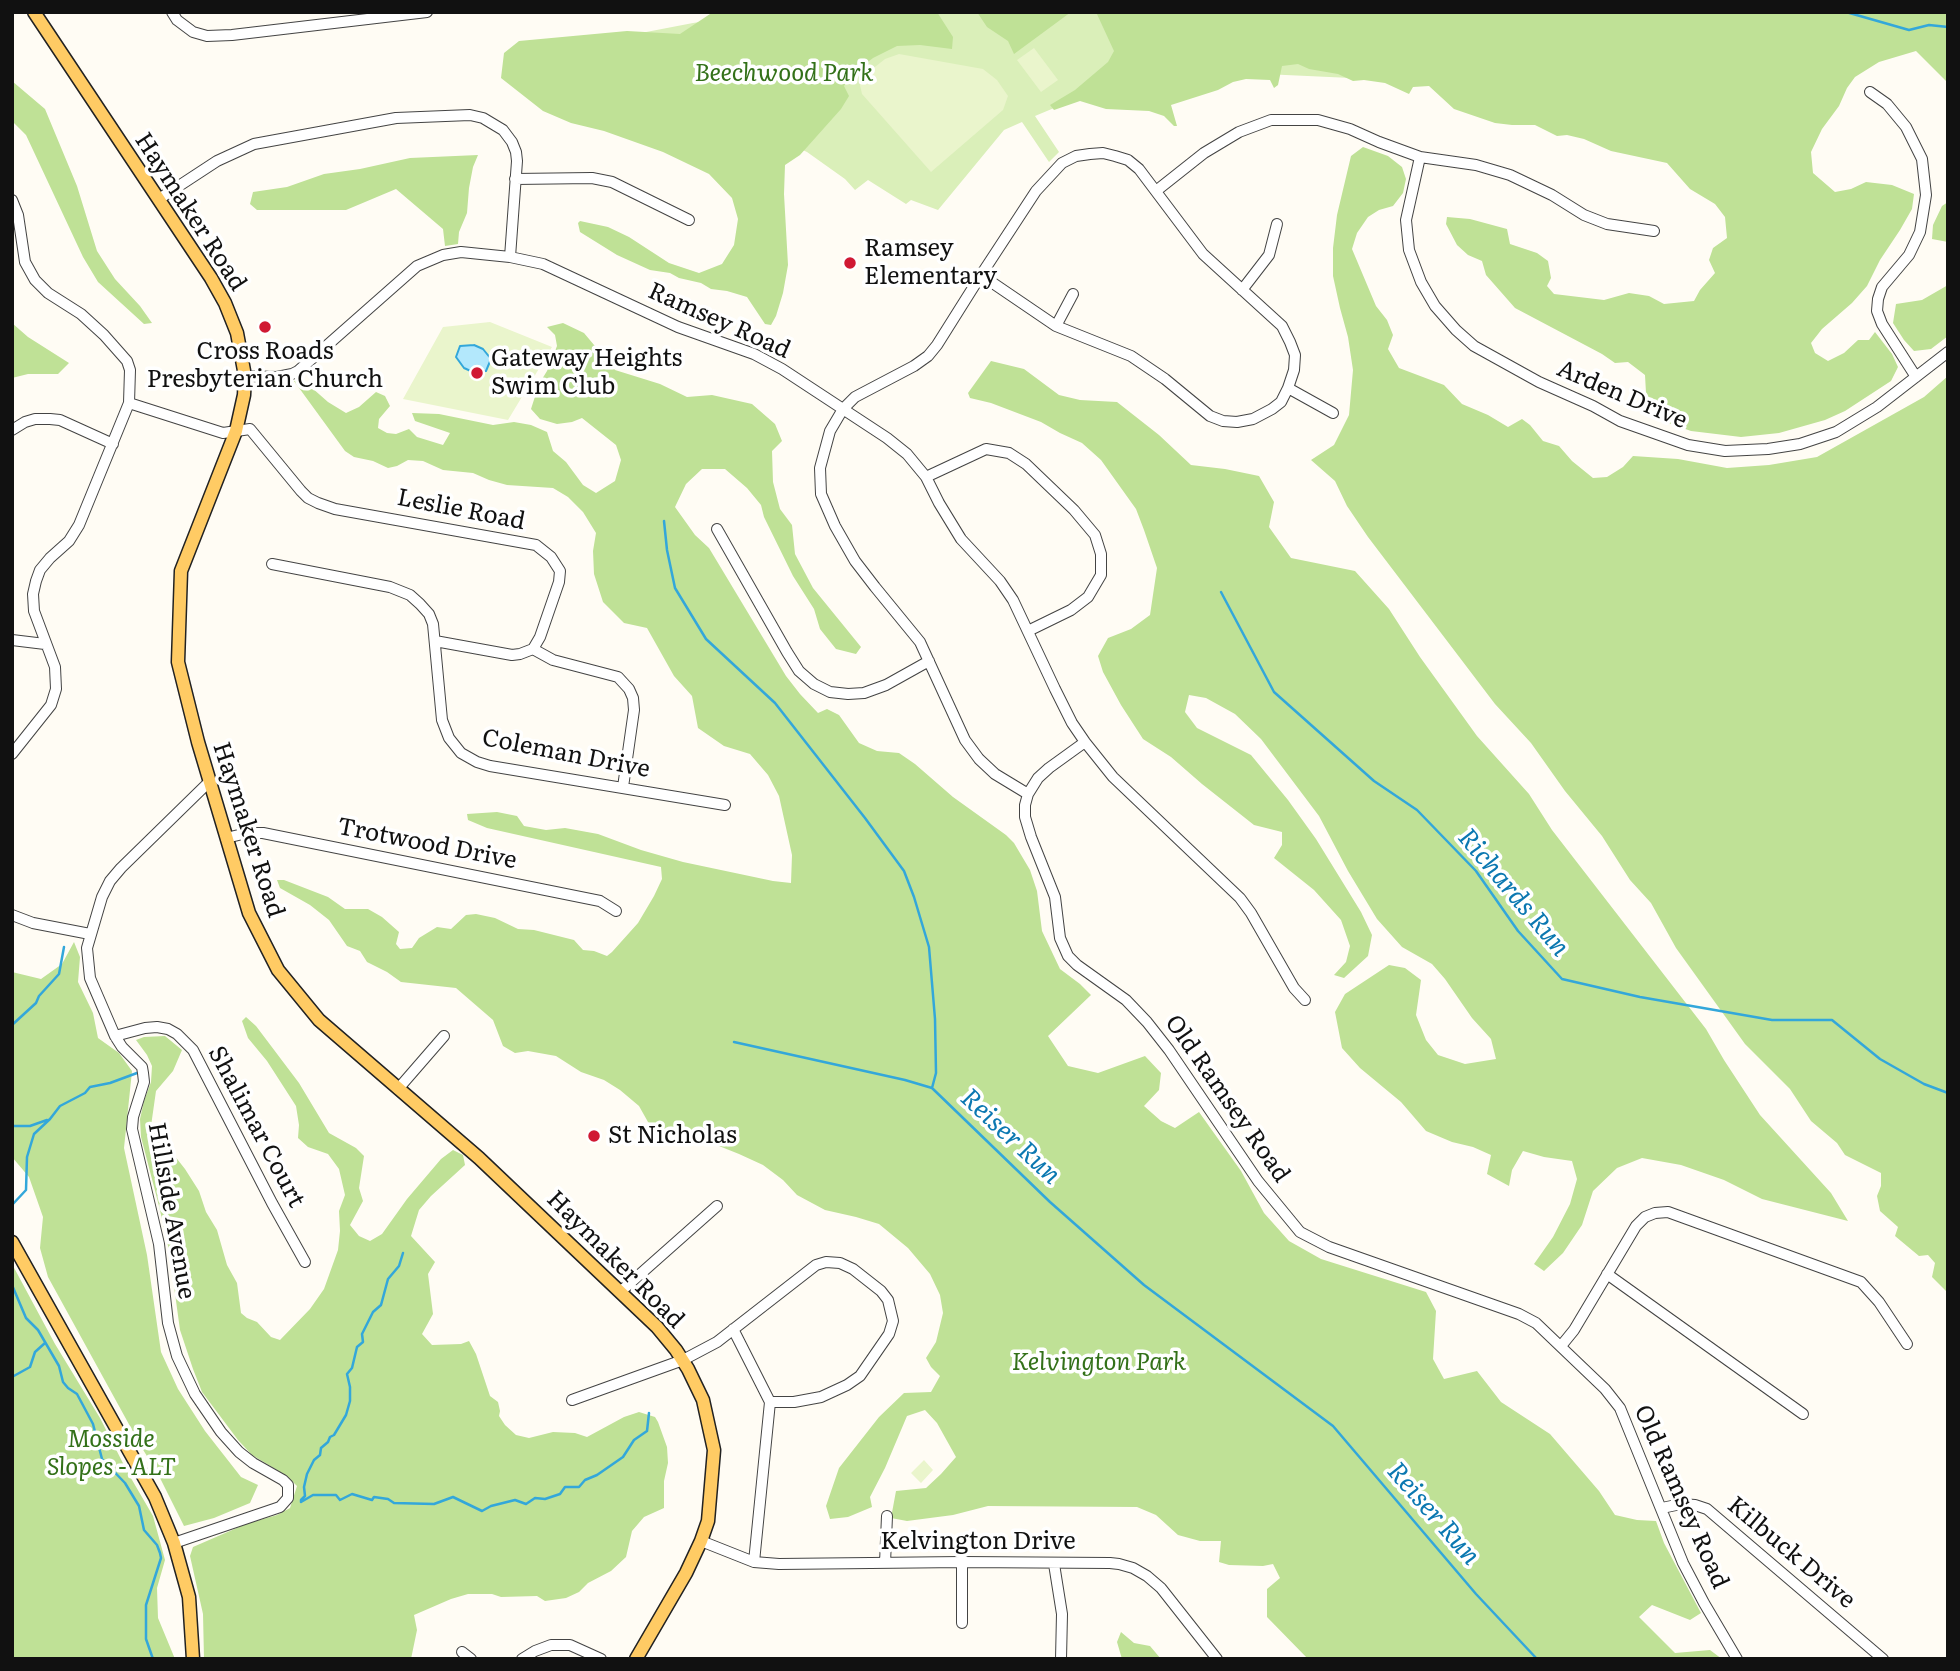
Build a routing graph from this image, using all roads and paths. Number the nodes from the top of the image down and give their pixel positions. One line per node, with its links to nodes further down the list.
1 (34, 12): 8 (main road, Haymaker Road)
2 (172, 12): 3 (street)
3 (427, 12)
4 (1870, 92): 20 (street)
5 (1420, 157): 7 (street); 12 (street); 20 (street, Arden Drive)
6 (515, 178): 8 (street); 10 (street); 13 (street)
7 (1156, 191): 14 (street); 15 (street)
8 (159, 199): 19 (main road, Haymaker Road)
9 (12, 200): 22 (street)
10 (689, 220)
11 (1277, 224): 15 (street)
12 (1654, 231)
13 (510, 257): 19 (street, Ramsey Road); 23 (street, Ramsey Road)
14 (981, 275): 17 (street); 23 (street)
15 (1242, 290): 21 (street)
16 (1073, 294): 17 (street)
17 (1056, 326): 21 (street)
18 (1948, 352): 20 (street, Arden Drive)
19 (245, 376): 26 (main road, Haymaker Road)
20 (1916, 377)
21 (1289, 388): 24 (street)
22 (129, 403): 26 (street, Leslie Road); 27 (street)
23 (843, 409): 28 (street, Ramsey Road); 36 (street)
24 (1333, 413)
25 (12, 430): 27 (street)
26 (236, 431): 35 (street, Leslie Road); 39 (main road, Haymaker Road)
27 (113, 444): 34 (street)
28 (926, 477): 31 (street, Ramsey Road); 31 (street)
29 (717, 529): 36 (street)
30 (272, 564): 33 (street, Coleman Drive)
31 (1028, 631): 37 (street, Ramsey Road)
32 (12, 640): 34 (street)
33 (435, 641): 35 (street); 40 (street, Coleman Drive)
34 (45, 644): 38 (street)
35 (533, 649): 40 (street)
36 (929, 661): 41 (street)
37 (1085, 742): 41 (street); 47 (street)
38 (12, 754)
39 (209, 782): 43 (main road, Haymaker Road); 46 (street, Hillside Avenue)
40 (623, 788): 42 (street, Coleman Drive)
41 (1028, 794): 58 (street, Old Ramsey Road)
42 (725, 805)
43 (226, 838): 44 (street, Trotwood Drive); 50 (main road, Haymaker Road)
44 (616, 911)
45 (12, 915): 46 (street)
46 (90, 934): 48 (street, Hillside Avenue)
47 (1305, 1000)
48 (115, 1036): 53 (street, Shalimar Court); 66 (street, Hillside Avenue)
49 (444, 1037): 50 (street)
50 (398, 1089): 55 (main road, Haymaker Road)
51 (717, 1206): 55 (street)
52 (12, 1242): 66 (main road)
53 (304, 1262)
54 (1608, 1274): 57 (street); 58 (street); 62 (street)
55 (620, 1292): 59 (main road, Haymaker Road)
56 (733, 1329): 59 (street); 61 (street); 61 (street)
57 (1907, 1344)
58 (1561, 1346): 63 (street, Old Ramsey Road)
59 (682, 1360): 60 (street); 65 (main road, Haymaker Road)
60 (572, 1400)
61 (769, 1402): 67 (street)
62 (1803, 1414)
63 (1662, 1508): 80 (street, Old Ramsey Road); 81 (street, Kilbuck Drive)
64 (887, 1516): 69 (street)
65 (701, 1541): 67 (street, Kelvington Drive); 77 (main road, Haymaker Road)
66 (174, 1543): 73 (main road)
67 (754, 1562): 69 (street, Kelvington Drive)
68 (962, 1562): 69 (street, Kelvington Drive); 70 (street, Kelvington Drive); 71 (street)
69 (885, 1563)
70 (1054, 1563): 78 (street); 79 (street, Kelvington Drive)
71 (962, 1623)
72 (462, 1651): 74 (street)
73 (193, 1659)
74 (471, 1659)
75 (522, 1659): 76 (street)
76 (601, 1659)
77 (636, 1659)
78 (1062, 1659)
79 (1216, 1659)
80 (1737, 1659)
81 (1884, 1659)

